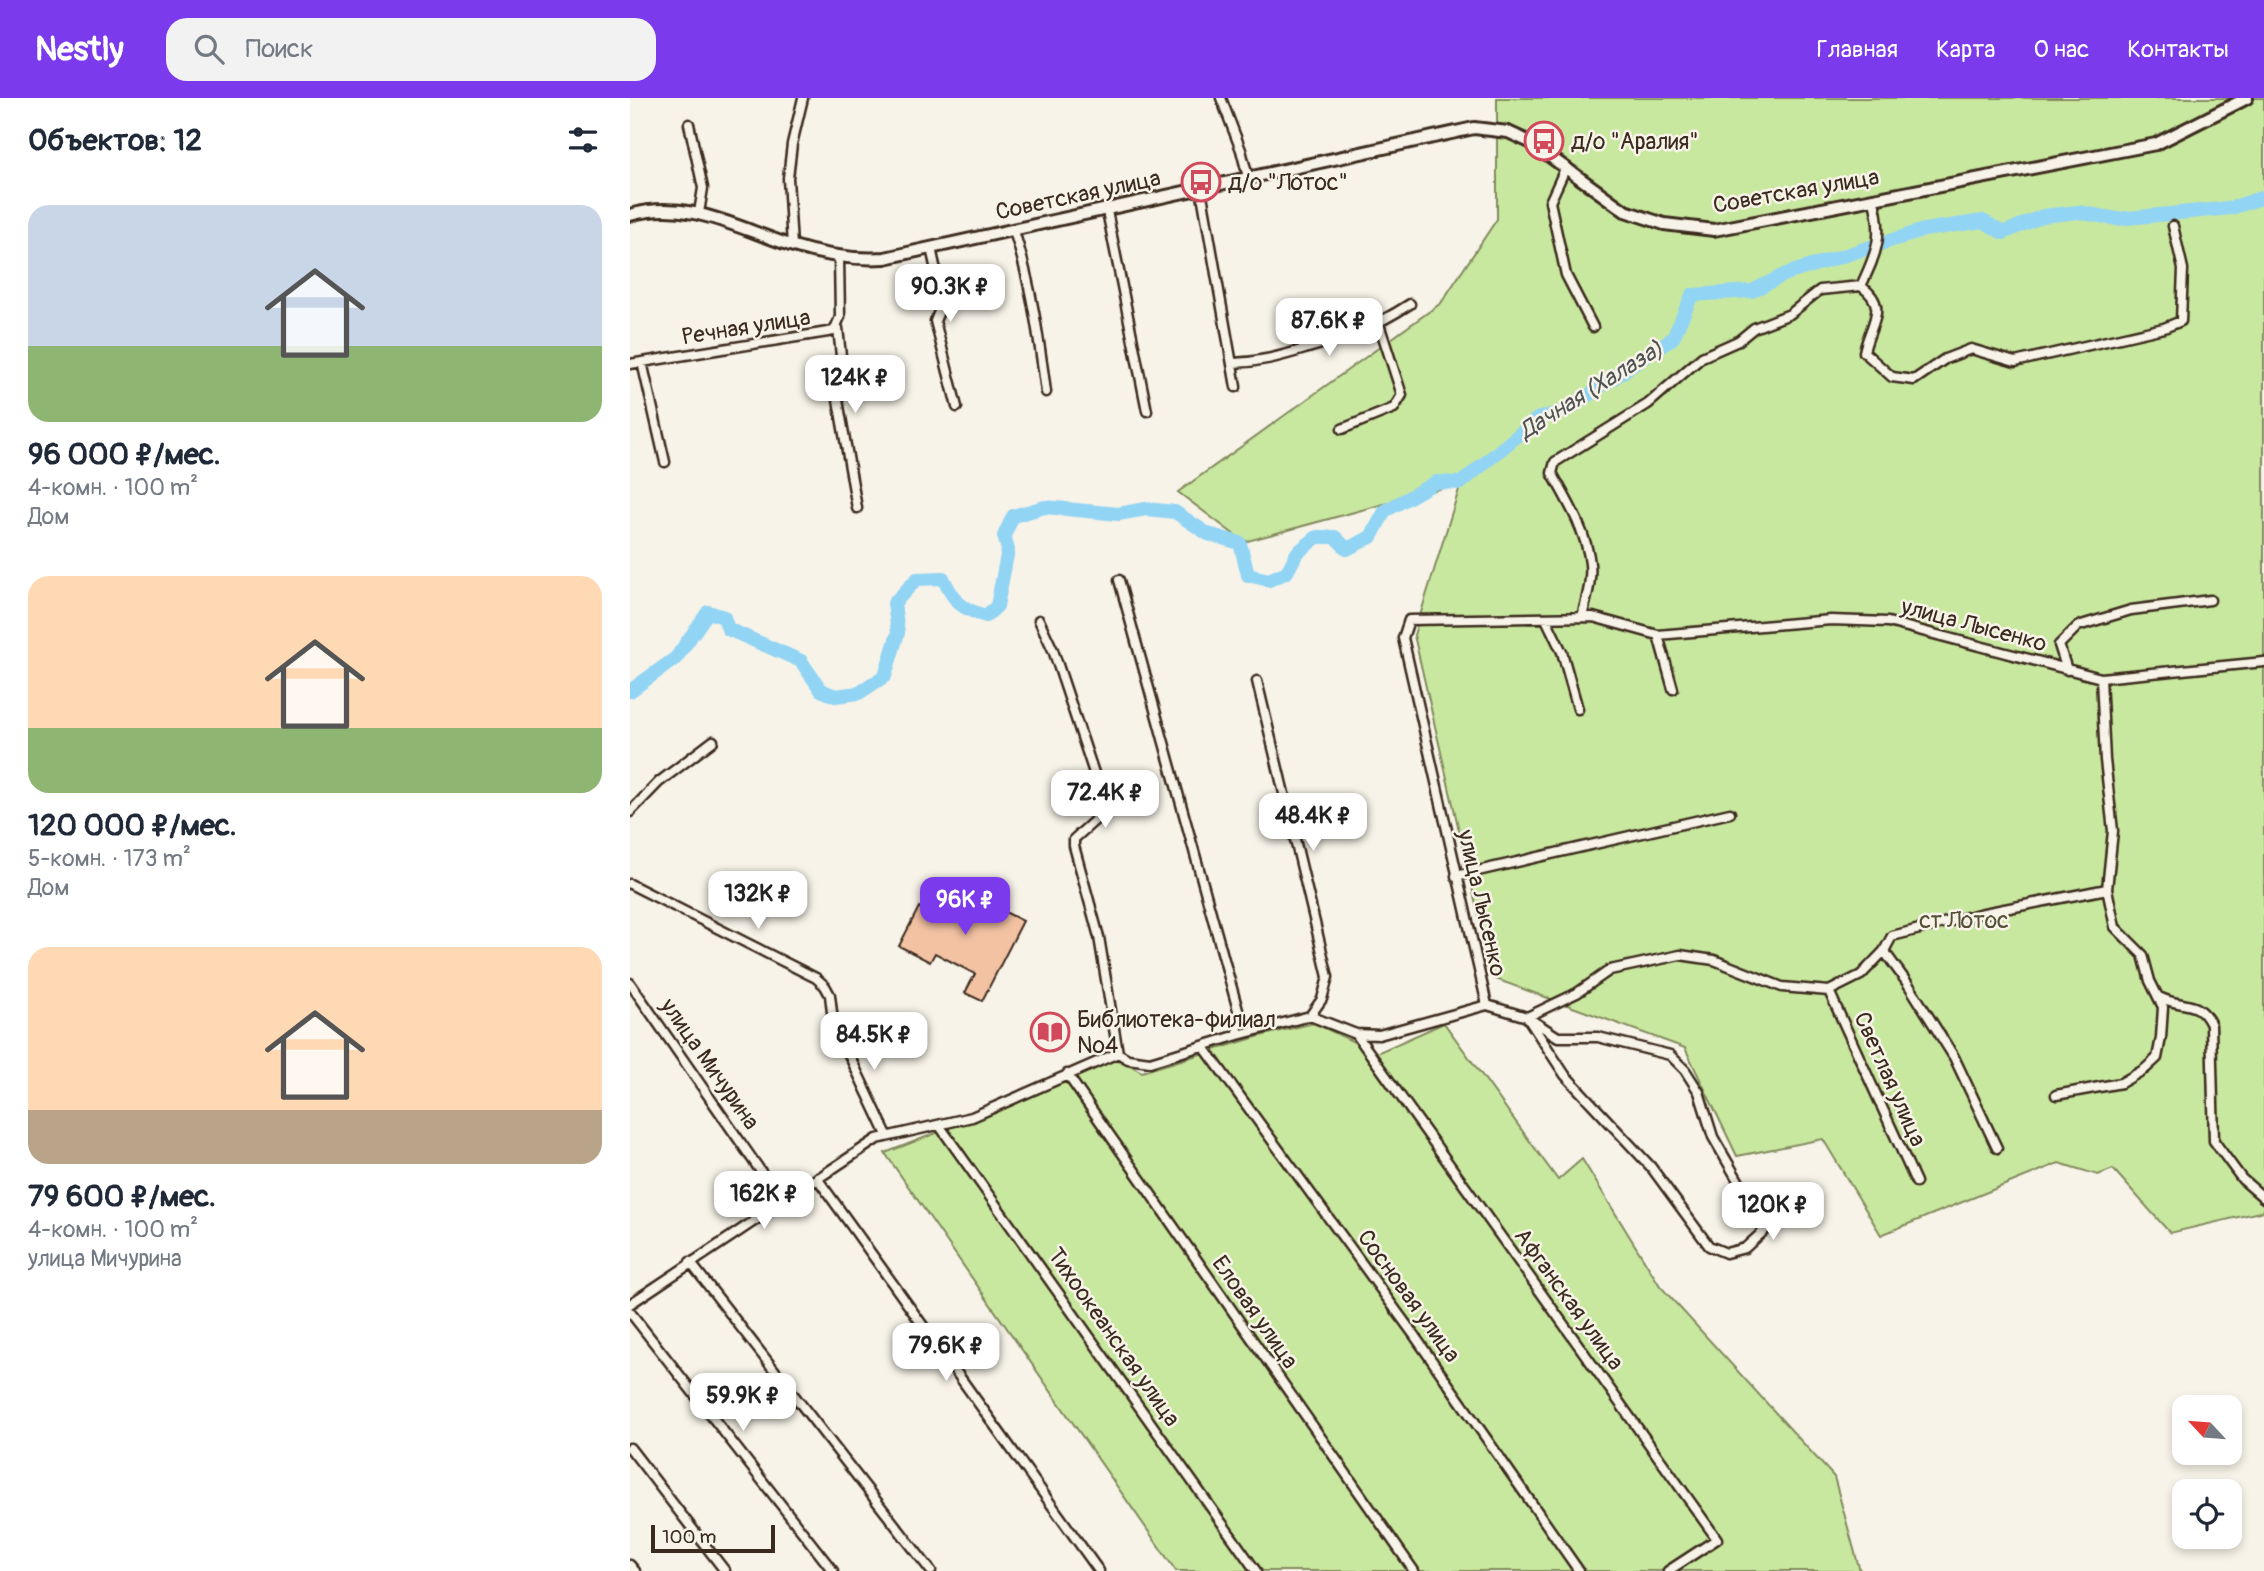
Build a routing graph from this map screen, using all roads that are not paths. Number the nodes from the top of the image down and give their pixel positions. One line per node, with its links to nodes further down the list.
1 (803, 98): 14 (street)
2 (1221, 98): 6 (street)
3 (2247, 98): 8 (street, Советская улица)
4 (689, 124): 10 (street)
5 (1565, 169): 6 (street, Советская улица); 8 (street, Советская улица); 20 (street)
6 (1248, 177): 7 (street, Советская улица)
7 (1201, 189): 9 (street, Советская улица); 23 (street)
8 (1873, 198): 17 (street)
9 (1107, 211): 13 (street, Советская улица); 28 (street)
10 (699, 213): 11 (street, Советская улица); 14 (street, Советская улица)
11 (630, 215)
12 (2173, 226): 17 (street)
13 (1014, 231): 15 (street, Советская улица); 26 (street)
14 (792, 246): 16 (street, Советская улица)
15 (931, 248): 16 (street, Советская улица); 27 (street)
16 (839, 257): 21 (street, Речная улица)
17 (1861, 286): 34 (street)
18 (1410, 304): 19 (street)
19 (1379, 324): 23 (street); 29 (street)
20 (1593, 327)
21 (838, 328): 22 (street, Речная улица); 31 (street)
22 (642, 362): 24 (street, Речная улица); 30 (street)
23 (1233, 363): 25 (street)
24 (630, 364)
25 (1236, 387)
26 (1046, 392)
27 (957, 407)
28 (1147, 411)
29 (1342, 429)
30 (665, 462)
31 (857, 508)
32 (1119, 580): 58 (street)
33 (2210, 600): 39 (street)
34 (1582, 617): 35 (street, улица Лысенко); 37 (street, улица Лысенко)
35 (1546, 619): 43 (street); 47 (street, улица Лысенко)
36 (1039, 620): 60 (street)
37 (1658, 635): 39 (street, улица Лысенко); 42 (street)
38 (2264, 662): 40 (street, улица Лысенко)
39 (2067, 670): 40 (street, улица Лысенко)
40 (2101, 678): 49 (street)
41 (1257, 681): 55 (street)
42 (1673, 689)
43 (1578, 709)
44 (713, 741): 45 (street)
45 (630, 812)
46 (1730, 813): 47 (street)
47 (1455, 876): 54 (street, улица Лысенко)
48 (630, 884): 64 (street)
49 (2107, 889): 50 (street); 53 (street)
50 (1884, 951): 52 (street); 65 (street)
51 (630, 983): 69 (street, улица Мичурина)
52 (1829, 991): 56 (street); 67 (street, Светлая улица)
53 (2159, 997): 62 (street); 68 (street)
54 (1487, 1004): 56 (street); 57 (street, улица Лысенко)
55 (1310, 1016): 57 (street, улица Лысенко); 58 (street)
56 (1527, 1017): 56 (street)
57 (1356, 1034): 83 (street, Афганская улица)
58 (1238, 1035): 59 (street)
59 (1205, 1047): 60 (street); 82 (street, Сосновая улица)
60 (1118, 1053): 61 (street)
61 (1067, 1073): 63 (street); 81 (street, Еловая улица)
62 (2056, 1095)
63 (939, 1125): 64 (street); 80 (street, Тихоокеанская улица)
64 (887, 1135): 66 (street)
65 (1997, 1148)
66 (817, 1178): 69 (street); 79 (street)
67 (1916, 1182)
68 (2264, 1198)
69 (782, 1202): 70 (street)
70 (691, 1262): 71 (street); 78 (street)
71 (630, 1304)
72 (630, 1312): 77 (street)
73 (630, 1448): 76 (street)
74 (630, 1565): 75 (street)
75 (635, 1571)
76 (725, 1571)
77 (833, 1571)
78 (931, 1571)
79 (1099, 1571)
80 (1256, 1571)
81 (1413, 1571)
82 (1579, 1571)
83 (1668, 1571)

